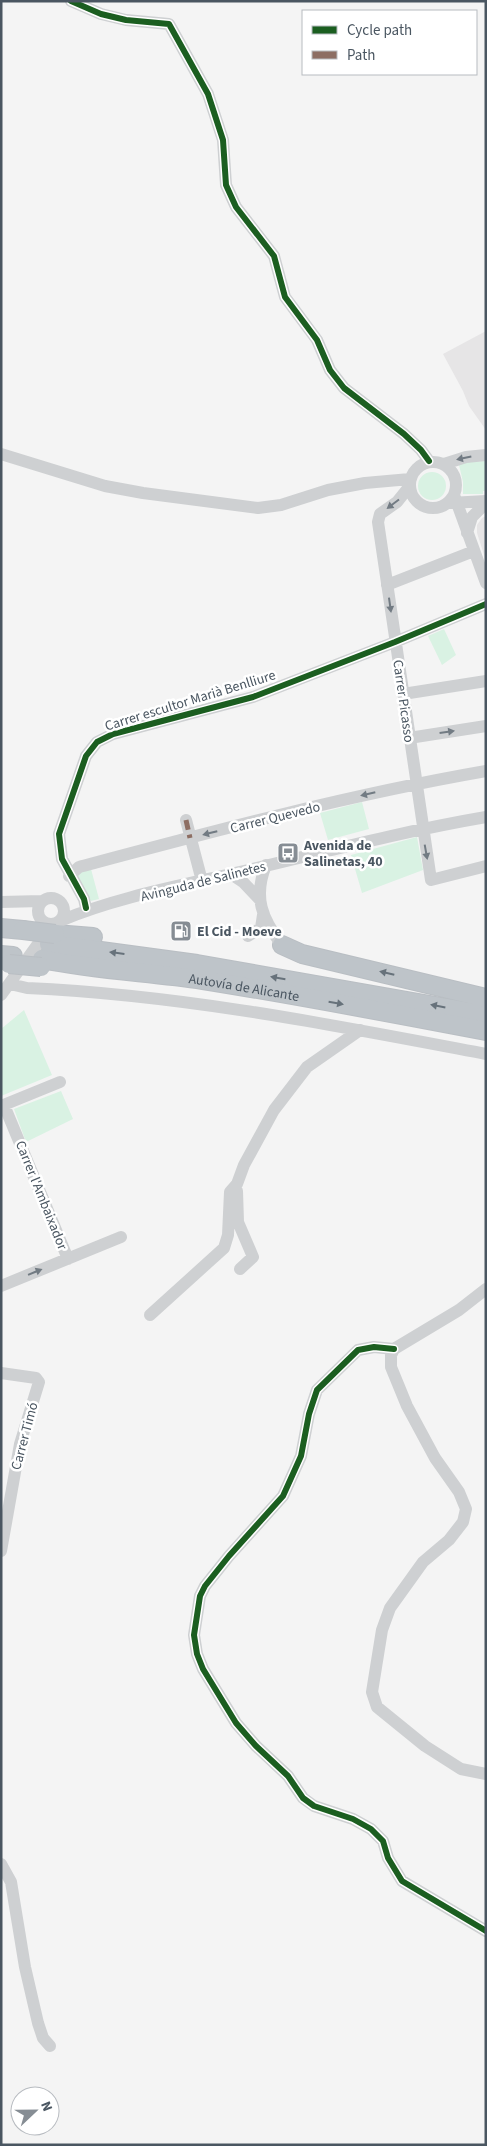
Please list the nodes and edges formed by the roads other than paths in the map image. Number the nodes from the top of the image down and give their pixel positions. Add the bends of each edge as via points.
1 (71, 1) edge
2 (1, 454) edge
3 (486, 455) edge
4 (430, 461) junction
5 (444, 464) junction
6 (409, 483) junction
7 (453, 500) junction
8 (486, 502) edge
9 (467, 533) junction
10 (474, 551) junction
11 (486, 583) edge
12 (387, 585) junction
13 (486, 604) edge
14 (395, 642) junction
15 (486, 681) edge
16 (403, 694) junction
17 (486, 726) edge
18 (409, 738) junction
19 (486, 771) edge
20 (416, 783) junction
21 (486, 817) edge
22 (186, 820) dead end
23 (422, 828) junction
24 (190, 838) junction
25 (266, 865) junction
26 (486, 866) edge
27 (231, 874) junction
28 (69, 876) junction
29 (202, 881) junction
30 (260, 900) junction
31 (42, 901) junction
32 (7, 902) edge
33 (61, 902) junction
34 (91, 908) junction
35 (263, 915) junction
36 (40, 918) junction
37 (1, 928) edge
38 (248, 936) dead end
39 (93, 937) dead end
40 (1, 940) edge
41 (50, 941) junction
42 (282, 945) joint
43 (11, 951) edge
44 (10, 984) junction
45 (1, 995) edge
46 (486, 998) edge
47 (486, 1015) edge
48 (360, 1030) junction
49 (486, 1031) edge
50 (486, 1054) edge
51 (60, 1082) dead end
52 (3, 1105) edge
53 (236, 1184) junction
54 (121, 1237) dead end
55 (68, 1258) junction
56 (240, 1269) dead end
57 (1, 1286) edge
58 (486, 1289) edge
59 (150, 1315) dead end
60 (394, 1349) junction
61 (1, 1373) edge
62 (1, 1551) edge
63 (486, 1774) edge
64 (1, 1864) edge
65 (486, 1931) edge
66 (50, 2046) dead end

1 - 4 street via 126,20 169,24 208,94 222,140 226,185 236,207 274,256 285,297 317,340 330,370 344,388 404,434
2 - 6 street via 105,486 258,508 282,505 328,490 365,483
3 -> 5 street
4 - 5 street
4 - 6 street via 420,464
5 - 7 street via 455,477
6 - 7 street via 416,502 424,506 432,508
6 -> 12 street, Carrer Picasso via 398,502 380,514 378,522
7 - 8 street
7 - 9 street
8 - 9 street via 472,517
9 - 10 street
10 - 11 street
10 - 12 street
12 -> 14 street, Carrer Picasso
13 - 14 street, Carrer escultor Marià Benlliure
14 - 16 street, Carrer Picasso
14 - 28 street, Carrer escultor Marià Benlliure via 253,697 113,734 97,742 86,756 59,834 62,859
15 - 16 street
16 - 18 street, Carrer Picasso
18 -> 17 street
18 - 20 street, Carrer Picasso
19 - 20 street, Carrer Quevedo
20 - 23 street, Carrer Picasso
20 -> 24 street, Carrer Quevedo
21 - 23 street, Avinguda de Salinetes
22 - 24 street
23 - 25 street, Avinguda de Salinetes
23 -> 26 street, Carrer Picasso via 431,880
24 - 28 street, Carrer Quevedo via 79,867
24 - 29 street
25 - 27 street, Avinguda de Salinetes
25 - 30 street via 261,878
27 - 29 street, Avinguda de Salinetes
27 - 30 street
28 - 34 street, Carrer escultor Marià Benlliure
29 - 34 street, Avinguda de Salinetes
30 - 35 street
31 - 32 street, Avinguda de Salinetes
31 - 33 street, Avinguda de Salinetes via 54,898
31 - 36 street via 38,908
32 - 36 street via 31,909
33 - 34 street, Avinguda de Salinetes via 73,907
33 - 41 street via 64,909
34 - 41 street, Avinguda de Salinetes
35 - 38 street via 261,928
35 - 42 street
36 - 41 street
37 - 43 highway
39 - 41 highway
40 - 43 highway, Autovía de Alicante
41 - 43 highway, Autovía de Alicante
41 - 43 highway, bridge
41 - 44 street
47 -> 41 highway, Autovía de Alicante
41 -> 49 highway, Autovía de Alicante via 66,964 202,980
46 -> 42 highway via 302,954
44 - 45 street
44 - 48 street via 157,997
48 - 50 street
48 - 53 street via 307,1067 297,1079 274,1110
51 - 52 street
52 - 55 street, Carrer l'Ambaixador
53 - 56 street via 238,1222 253,1257
53 - 59 street via 230,1192 228,1235 224,1248
54 - 55 street
57 -> 55 street
58 - 60 street
60 - 63 street via 391,1367 407,1406 435,1458 460,1492 466,1509 463,1522 449,1540 423,1562 390,1608 382,1630 372,1692 376,1707 425,1746 461,1770
60 - 65 street via 374,1347 358,1350 317,1390 301,1456 283,1496 205,1586 200,1596 194,1636 203,1669 236,1723 288,1776 303,1798 314,1806 372,1829 383,1841 388,1858 402,1882
61 - 62 street, Carrer Timó via 36,1378 39,1382 20,1444
64 - 66 street via 11,1882 38,2023 43,2038

